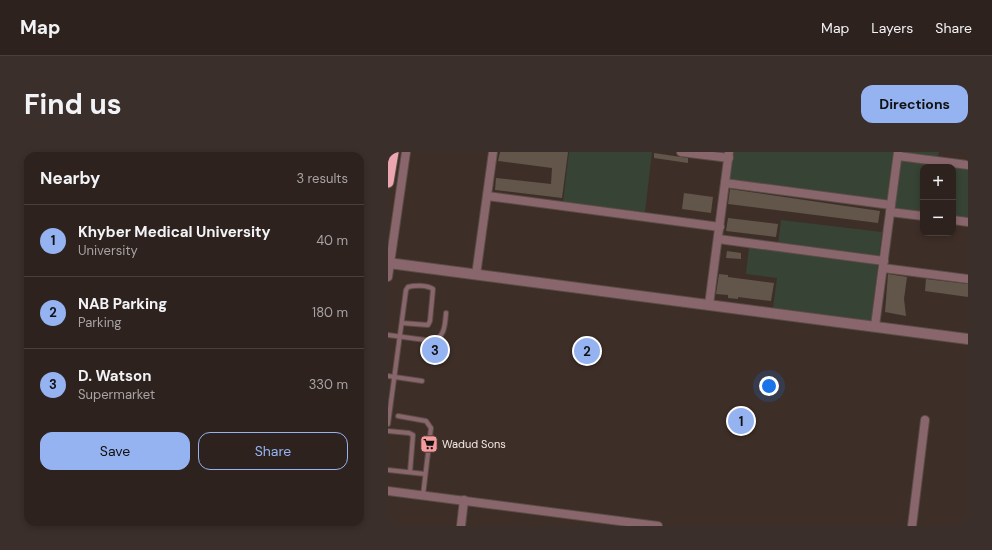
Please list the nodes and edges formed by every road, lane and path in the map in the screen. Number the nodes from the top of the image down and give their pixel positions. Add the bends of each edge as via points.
1 (393, 152) edge
2 (406, 152) edge
3 (493, 152) edge
4 (681, 152) edge
5 (898, 154) edge
6 (729, 155) edge
7 (968, 165) edge
8 (388, 182) edge
9 (725, 183) junction
10 (486, 196) junction
11 (891, 209) junction
12 (920, 215) edge
13 (956, 220) edge
14 (968, 222) edge
15 (720, 227) junction
16 (718, 239) junction
17 (389, 263) edge
18 (883, 264) junction
19 (476, 274) junction
20 (388, 277) edge
21 (968, 279) edge
22 (709, 305) junction
23 (446, 313) dead end
24 (402, 323) junction
25 (875, 326) junction
26 (388, 335) edge
27 (400, 337) junction
28 (968, 339) edge
29 (388, 376) edge
30 (394, 377) junction
31 (422, 381) dead end
32 (398, 416) dead end
33 (925, 420) dead end
34 (388, 424) edge
35 (388, 431) edge
36 (388, 470) edge
37 (410, 472) junction
38 (425, 474) junction
39 (388, 491) edge
40 (422, 495) junction
41 (464, 500) junction
42 (460, 526) edge
43 (658, 526) edge
44 (912, 526) edge

1 - 8 highway
2 - 17 street
3 - 10 street
4 - 6 street
5 - 7 street
5 - 11 street
6 - 9 street
9 - 11 street
9 - 15 street
10 - 15 street
10 - 19 street
11 - 12 street
11 - 18 street
13 - 14 street
15 - 16 street
16 - 18 street
16 - 22 street
17 - 19 street
17 - 20 street
18 - 21 street
18 - 25 street
19 - 22 street
22 - 25 street
23 - 27 lane via 444,330 437,340
24 - 24 lane via 408,286 433,289 428,325
24 - 27 lane
25 - 28 street
26 - 27 lane
27 - 30 lane
29 - 30 lane
30 - 31 lane
30 - 34 lane
32 - 38 lane via 421,420 429,425
33 - 44 street
35 - 37 lane via 413,435
36 - 37 lane
37 - 38 lane
38 - 40 lane
39 - 40 street
40 - 41 street
41 - 42 street
41 - 43 street

